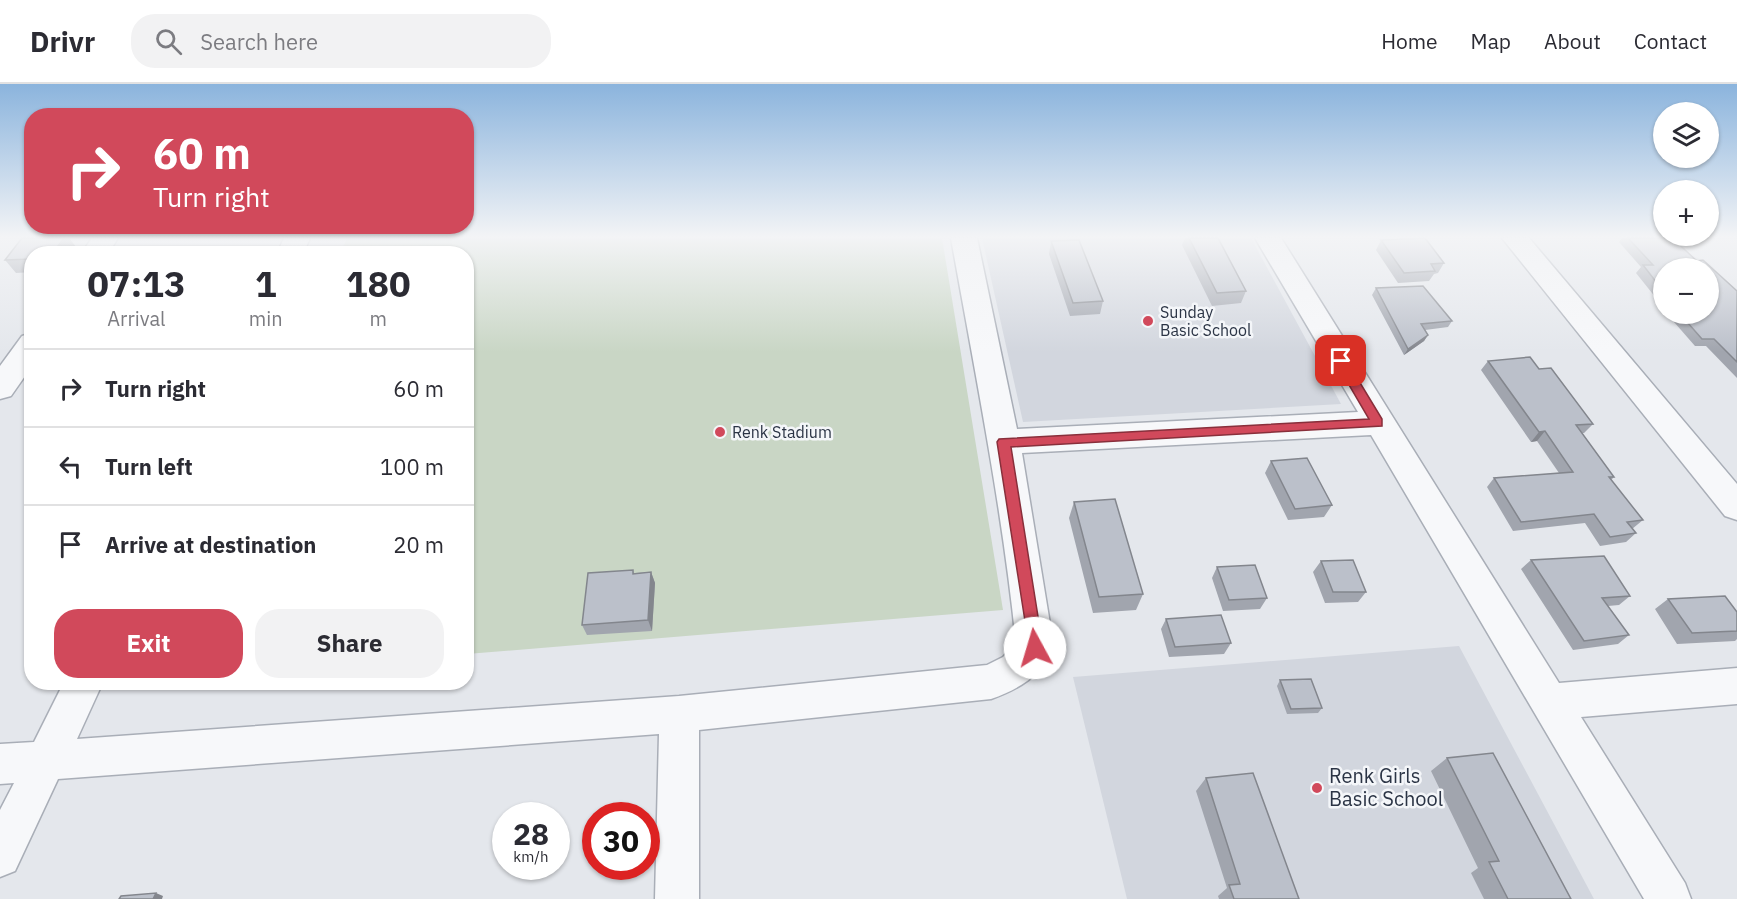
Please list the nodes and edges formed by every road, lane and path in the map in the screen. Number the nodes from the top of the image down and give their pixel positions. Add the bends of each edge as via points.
1 (971, 276) edge
2 (1291, 276) edge
3 (1546, 276) edge
4 (24, 354) edge
5 (0, 388) edge
6 (1378, 423) junction
7 (1003, 442) junction
8 (1737, 507) edge
9 (1737, 686) edge
10 (80, 690) edge
11 (1548, 702) junction
12 (679, 714) junction
13 (46, 761) junction
14 (0, 765) edge
15 (0, 856) edge
16 (677, 899) edge
17 (1669, 899) edge

1 - 7 street
2 - 6 street
3 - 8 street
4 - 5 street
6 - 7 street
6 - 11 street
7 - 12 street via 1035,648 1016,669 991,682
9 - 11 street
10 - 13 street
11 - 17 street
12 - 13 street
12 - 16 street
13 - 14 street
13 - 15 street

